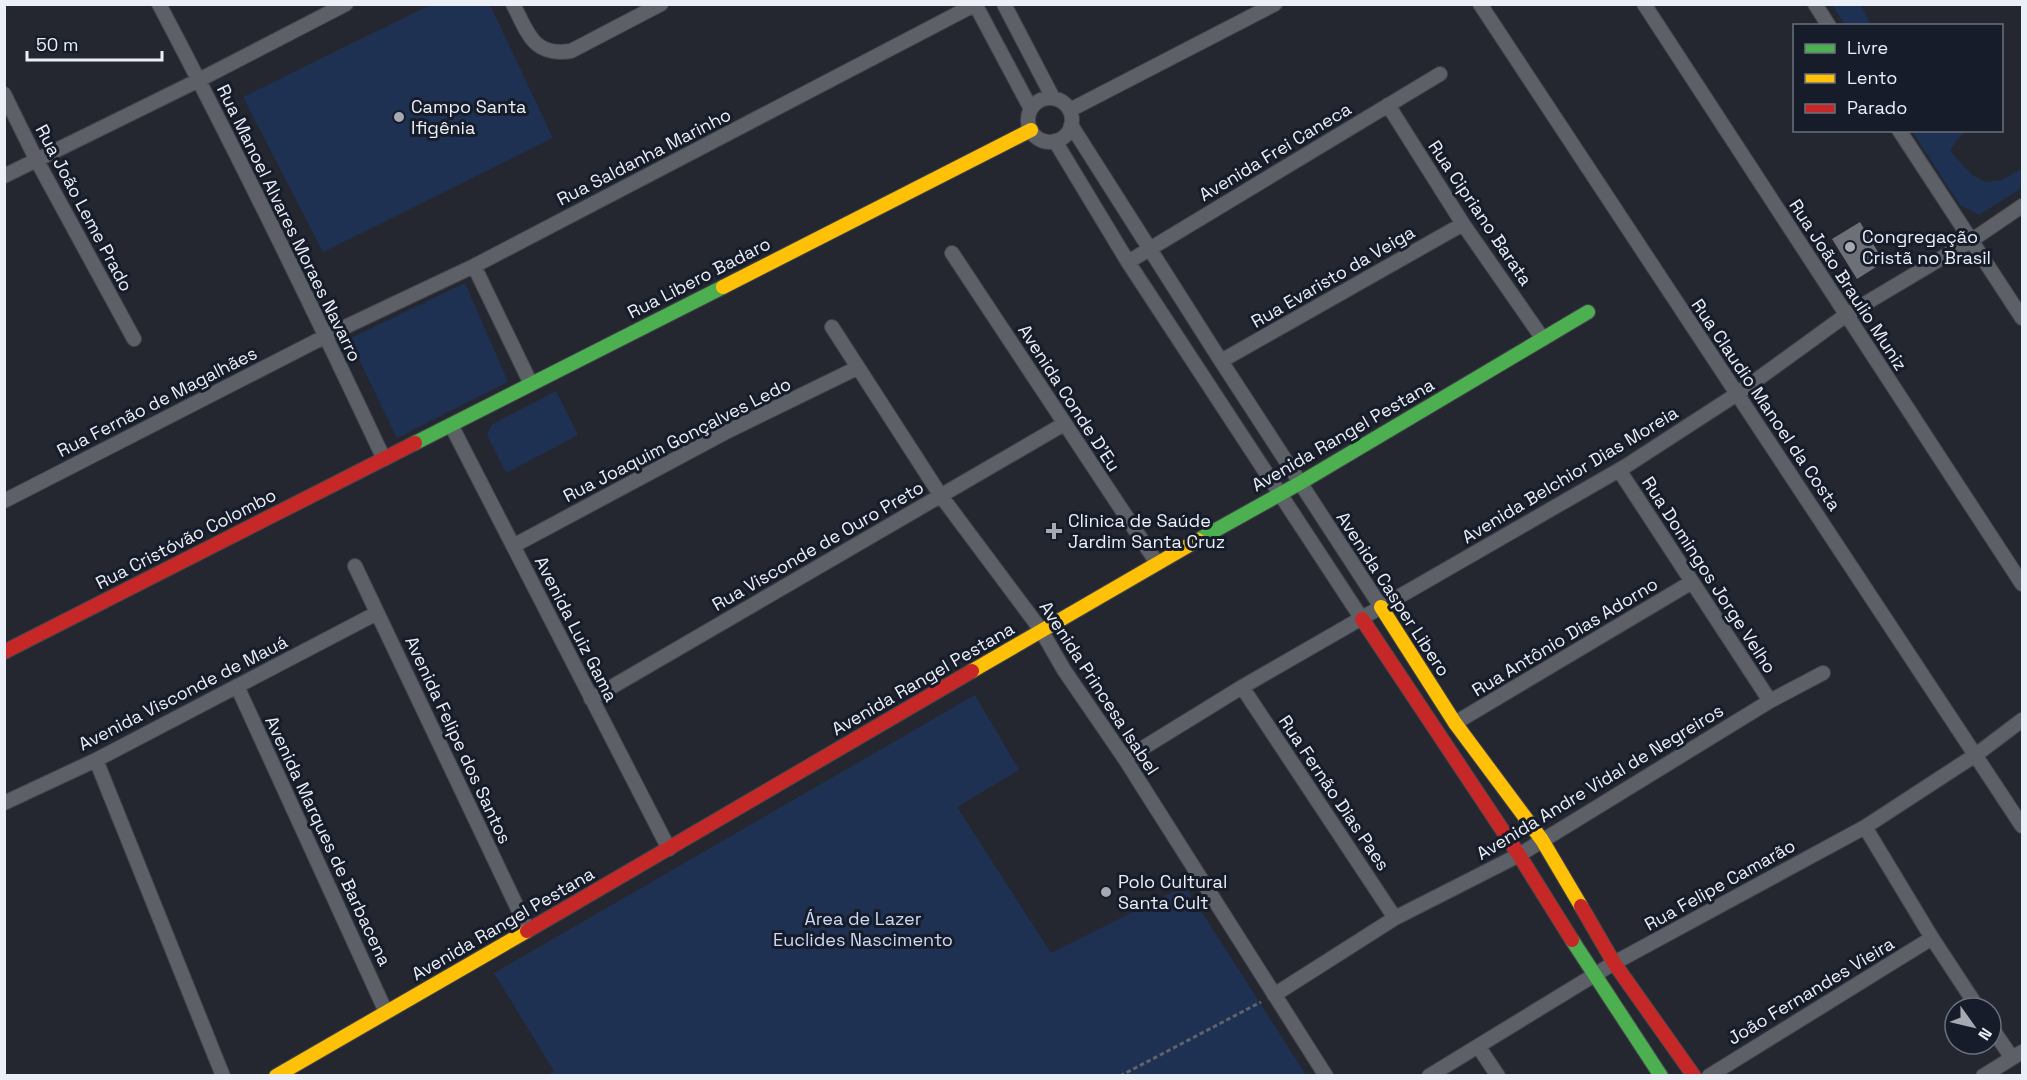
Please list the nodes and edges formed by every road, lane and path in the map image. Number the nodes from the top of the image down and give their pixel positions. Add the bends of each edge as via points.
1 (159, 4) edge
2 (513, 4) edge
3 (662, 4) edge
4 (1004, 4) edge
5 (1275, 4) edge
6 (1480, 4) edge
7 (1644, 4) edge
8 (1815, 4) edge
9 (342, 5) edge
10 (976, 5) edge
11 (1828, 24) edge
12 (1440, 74) dead end
13 (199, 80) junction
14 (4, 94) edge
15 (1053, 98) junction
16 (1388, 105) junction
17 (1031, 109) junction
18 (1070, 118) junction
19 (1030, 130) junction
20 (1900, 132) edge
21 (1054, 141) junction
22 (36, 159) junction
23 (4, 176) edge
24 (2022, 206) edge
25 (1463, 224) junction
26 (1972, 240) junction
27 (1151, 248) junction
28 (952, 253) dead end
29 (1128, 262) junction
30 (474, 266) junction
31 (1588, 312) dead end
32 (1846, 315) junction
33 (2022, 318) edge
34 (832, 327) dead end
35 (326, 336) junction
36 (134, 339) dead end
37 (1543, 339) junction
38 (1221, 361) junction
39 (857, 368) junction
40 (531, 384) junction
41 (1737, 394) junction
42 (1064, 424) junction
43 (451, 426) junction
44 (384, 459) junction
45 (1619, 470) junction
46 (1300, 483) junction
47 (1281, 493) junction
48 (941, 495) junction
49 (4, 501) edge
50 (513, 546) junction
51 (1157, 563) junction
52 (355, 566) dead end
53 (1692, 582) junction
54 (2022, 584) edge
55 (1381, 607) junction
56 (377, 613) junction
57 (1362, 619) junction
58 (1041, 630) junction
59 (4, 652) edge
60 (1823, 674) dead end
61 (237, 686) junction
62 (1242, 687) junction
63 (591, 699) junction
64 (1770, 701) junction
65 (2022, 720) edge
66 (1455, 723) junction
67 (1977, 754) junction
68 (1125, 759) junction
69 (96, 760) junction
70 (4, 803) edge
71 (2022, 826) edge
72 (1865, 827) junction
73 (1542, 840) junction
74 (669, 849) junction
75 (1519, 855) junction
76 (1395, 918) junction
77 (528, 930) junction
78 (1932, 938) junction
79 (1614, 963) junction
80 (1594, 976) junction
81 (1274, 995) junction
82 (1970, 996) edge
83 (386, 1012) junction
84 (2003, 1040) edge
85 (1478, 1046) junction
86 (2017, 1055) edge
87 (223, 1076) edge
88 (276, 1076) edge
89 (1120, 1076) edge
90 (1326, 1076) edge
91 (1429, 1076) edge
92 (1498, 1076) edge
93 (1662, 1076) edge
94 (1694, 1076) edge
95 (1709, 1076) edge
96 (1983, 1076) edge

1 - 13 street, Rua Manoel Alvares Moraes Navarro
2 - 3 street via 530,38 555,53 571,51
4 - 15 street
5 - 18 street
6 - 41 street, Rua Claudio Manoel da Costa
7 - 32 street, Rua João Braulio Muniz
8 - 11 street
9 - 13 street
10 - 17 street
10 - 30 street, Rua Saldanha Marinho
12 - 16 street, Avenida Frei Caneca
13 - 22 street
13 - 35 street, Rua Manoel Alvares Moraes Navarro
14 - 22 street, Rua João Leme Prado
15 - 17 street via 1042,99
15 - 18 street via 1062,102
16 - 25 street, Rua Cipriano Barata
16 - 27 street, Avenida Frei Caneca
17 - 19 street
18 - 21 street via 1067,134
18 - 27 street, Avenida Casper Libero
19 - 21 street via 1041,140
19 - 40 street, Rua Libero Badaro
20 - 26 street
21 - 29 street
22 - 23 street
22 - 36 street, Rua João Leme Prado
24 - 26 street, Avenida Belchior Dias Moreia
25 - 37 street, Rua Cipriano Barata
25 - 38 street, Rua Evaristo da Veiga
26 - 32 street, Avenida Belchior Dias Moreia
26 - 33 street
27 - 29 street, Avenida Frei Caneca
27 - 38 street, Avenida Casper Libero
28 - 42 street, Avenida Conde D'Eu
29 - 47 street
30 - 35 street, Rua Saldanha Marinho
30 - 40 street
31 - 37 street, Avenida Rangel Pestana
32 - 41 street, Avenida Belchior Dias Moreia
32 - 54 street, Rua João Braulio Muniz
34 - 39 street, Avenida Princesa Isabel
35 - 44 street, Rua Manoel Alvares Moraes Navarro
35 - 49 street, Rua Fernão de Magalhães
37 - 46 street, Avenida Rangel Pestana
38 - 46 street, Avenida Casper Libero
39 - 48 street, Avenida Princesa Isabel
39 - 50 street, Rua Joaquim Gonçalves Ledo via 726,432
40 - 43 street, Rua Libero Badaro
41 - 45 street, Avenida Belchior Dias Moreia
41 - 67 street, Rua Claudio Manoel da Costa
42 - 48 street, Rua Visconde de Ouro Preto
42 - 51 street, Avenida Conde D'Eu
43 - 44 street, Rua Libero Badaro
43 - 50 street, Avenida Luiz Gama
44 - 59 street, Rua Cristóvão Colombo
45 - 53 street, Rua Domingos Jorge Velho
45 - 55 street, Avenida Belchior Dias Moreia
46 - 47 street, Avenida Rangel Pestana
46 - 55 street, Avenida Casper Libero
47 - 51 street, Avenida Rangel Pestana
47 - 57 street
48 - 58 street, Avenida Princesa Isabel
48 - 63 street, Rua Visconde de Ouro Preto
50 - 63 street, Avenida Luiz Gama
51 - 58 street, Avenida Rangel Pestana
52 - 56 street, Avenida Felipe dos Santos
53 - 64 street, Rua Domingos Jorge Velho
53 - 66 street, Rua Antônio Dias Adorno
55 - 57 street, Avenida Belchior Dias Moreia
55 - 66 street, Avenida Casper Libero
56 - 61 street, Avenida Visconde de Mauá
56 - 77 street, Avenida Felipe dos Santos
57 - 62 street, Avenida Belchior Dias Moreia
57 - 75 street
58 - 68 street, Avenida Princesa Isabel
58 - 74 street, Avenida Rangel Pestana
60 - 64 street, Avenida Andre Vidal de Negreiros
61 - 69 street, Avenida Visconde de Mauá
61 - 83 street, Avenida Marques de Barbacena
62 - 68 street, Avenida Belchior Dias Moreia
62 - 76 street, Rua Fernão Dias Paes
63 - 74 street, Avenida Luiz Gama
64 - 73 street, Avenida Andre Vidal de Negreiros
65 - 67 street, Rua Felipe Camarão
66 - 73 street, Avenida Casper Libero
67 - 71 street, Rua Claudio Manoel da Costa
67 - 72 street, Rua Felipe Camarão
68 - 81 street, Avenida Princesa Isabel
69 - 70 street, Avenida Visconde de Mauá
69 - 87 street
72 - 78 street
72 - 79 street, Rua Felipe Camarão
73 - 75 street, Avenida Andre Vidal de Negreiros
73 - 79 street, Avenida Casper Libero
74 - 77 street, Avenida Rangel Pestana
75 - 76 street, Avenida Andre Vidal de Negreiros
75 - 80 street
76 - 81 street, Avenida Andre Vidal de Negreiros
77 - 83 street, Avenida Rangel Pestana
78 - 82 street
78 - 95 street, João Fernandes Vieira
79 - 80 street, Rua Felipe Camarão
79 - 94 street, Avenida Casper Libero
80 - 85 street, Rua Felipe Camarão
80 - 93 street
81 - 89 path
81 - 90 street, Avenida Princesa Isabel
83 - 88 street, Avenida Rangel Pestana
84 - 86 street
85 - 91 street, Rua Felipe Camarão
85 - 92 street
86 - 96 street

